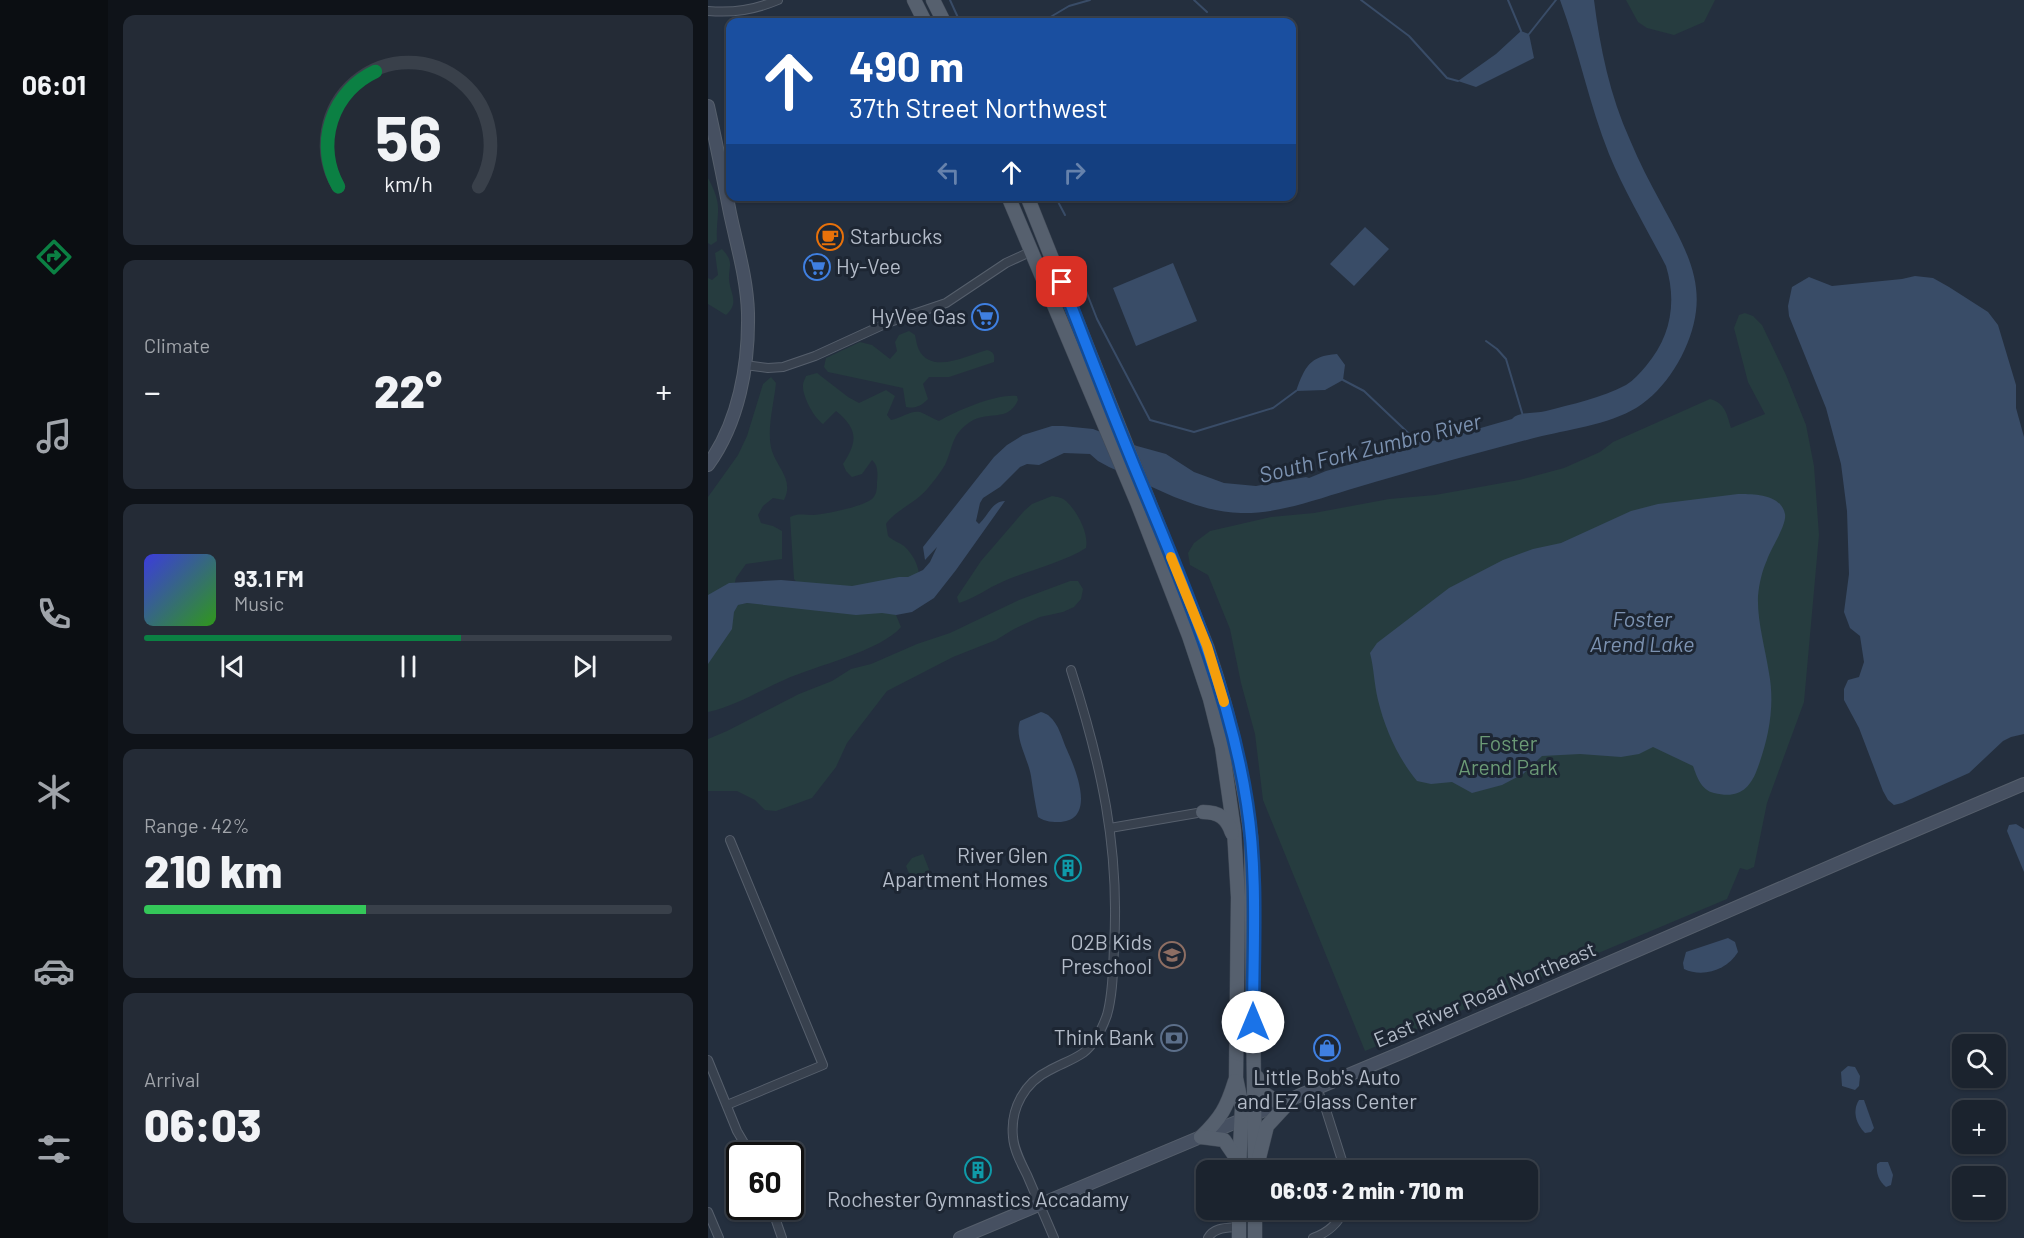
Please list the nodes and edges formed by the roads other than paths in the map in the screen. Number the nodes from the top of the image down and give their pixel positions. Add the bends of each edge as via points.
1 (778, 0) edge
2 (914, 0) edge
3 (933, 0) edge
4 (708, 11) edge
5 (923, 18) edge
6 (942, 18) edge
7 (708, 106) edge
8 (726, 195) edge
9 (727, 201) edge
10 (1010, 201) edge
11 (1029, 201) edge
12 (1032, 250) junction
13 (745, 365) junction
14 (1103, 406) junction
15 (708, 465) edge
16 (1144, 504) junction
17 (1071, 670) dead end
18 (1227, 780) junction
19 (2024, 784) edge
20 (1203, 812) junction
21 (1110, 828) junction
22 (730, 840) dead end
23 (1236, 859) junction
24 (708, 1060) edge
25 (1253, 1065) junction
26 (1236, 1078) junction
27 (1317, 1089) junction
28 (1286, 1102) junction
29 (727, 1105) junction
30 (1248, 1117) junction
31 (1201, 1137) junction
32 (743, 1142) edge
33 (1236, 1160) edge
34 (1240, 1160) edge
35 (1254, 1160) edge
36 (1258, 1160) edge
37 (1342, 1160) edge
38 (1039, 1204) junction
39 (708, 1212) edge
40 (776, 1220) edge
41 (1255, 1220) edge
42 (1337, 1220) edge
43 (1239, 1232) edge
44 (718, 1238) edge
45 (782, 1238) edge
46 (960, 1238) edge
47 (1054, 1238) edge
48 (1208, 1238) edge
49 (1255, 1238) edge
50 (1313, 1238) edge

1 - 4 street via 758,9
2 - 5 main road
3 - 6 main road
7 - 8 street
9 - 13 street via 746,293
10 - 12 main road
11 - 14 main road
12 - 13 street via 946,303 887,323 815,356 783,367
12 - 14 main road
13 - 15 street via 734,414
14 - 16 main road
16 - 18 main road via 1200,664
16 - 25 main road via 1207,646 1222,691 1245,794 1252,861
17 - 21 street via 1099,764
18 - 20 main road via 1218,803
18 - 23 main road
19 - 27 street, East River Road Northeast
20 - 21 street
20 - 23 main road via 1215,812 1227,821
21 - 38 street via 1115,932 1104,1022 1084,1052 1029,1084 1015,1109 1014,1145
22 - 29 street via 824,1065
23 - 26 main road
24 - 29 street
25 - 28 main road via 1261,1091
25 - 30 main road
26 - 30 main road
26 - 31 main road via 1226,1108
27 - 28 street, East River Road Northeast
27 - 37 street
28 - 30 street, East River Road Northeast
28 - 36 main road via 1267,1126
29 - 32 street
30 - 31 street, East River Road Northeast
30 - 34 main road
30 - 35 main road
31 - 33 main road via 1224,1140
31 - 38 street, East River Road Northeast
38 - 46 street, East River Road Northeast
38 - 47 street
39 - 44 street
40 - 45 street
41 - 49 main road
42 - 50 street
43 - 48 street via 1218,1229

